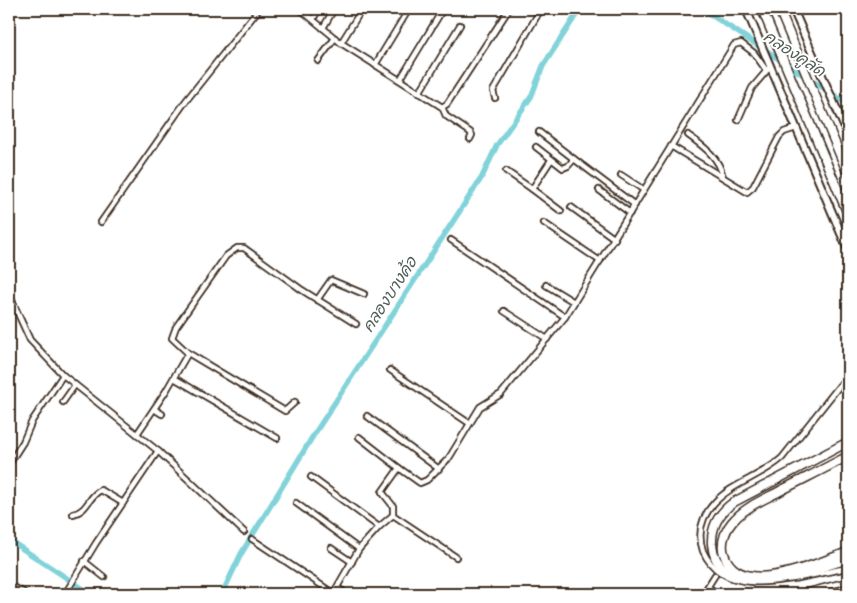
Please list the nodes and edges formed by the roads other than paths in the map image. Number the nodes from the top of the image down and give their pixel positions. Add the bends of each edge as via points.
1 (259, 9) edge
2 (300, 9) edge
3 (319, 9) edge
4 (334, 9) edge
5 (362, 9) edge
6 (408, 9) edge
7 (442, 9) edge
8 (509, 9) edge
9 (541, 9) edge
10 (746, 9) edge
11 (762, 9) edge
12 (779, 9) edge
13 (793, 9) edge
14 (313, 19) junction
15 (460, 25) dead end
16 (324, 28) junction
17 (335, 38) junction
18 (341, 43) junction
19 (318, 61) dead end
20 (375, 65) junction
21 (768, 66) junction
22 (400, 80) junction
23 (419, 93) junction
24 (494, 98) dead end
25 (442, 107) junction
26 (738, 120) dead end
27 (796, 128) junction
28 (539, 132) dead end
29 (848, 134) edge
30 (688, 135) dead end
31 (470, 139) dead end
32 (671, 146) junction
33 (536, 147) dead end
34 (574, 159) junction
35 (551, 160) junction
36 (506, 171) dead end
37 (848, 174) edge
38 (622, 175) dead end
39 (723, 177) junction
40 (532, 189) junction
41 (599, 190) dead end
42 (644, 190) junction
43 (635, 205) junction
44 (571, 207) dead end
45 (560, 211) dead end
46 (630, 213) junction
47 (848, 214) edge
48 (101, 222) dead end
49 (544, 223) dead end
50 (615, 239) junction
51 (452, 240) dead end
52 (848, 250) edge
53 (600, 261) junction
54 (546, 285) dead end
55 (9, 294) edge
56 (364, 294) dead end
57 (317, 300) junction
58 (574, 302) junction
59 (504, 311) dead end
60 (565, 317) junction
61 (356, 324) dead end
62 (547, 338) junction
63 (188, 352) junction
64 (390, 370) dead end
65 (63, 375) junction
66 (848, 375) edge
67 (174, 378) junction
68 (75, 385) junction
69 (63, 402) dead end
70 (295, 402) dead end
71 (154, 408) junction
72 (162, 414) dead end
73 (367, 416) dead end
74 (470, 423) junction
75 (137, 434) junction
76 (359, 437) dead end
77 (277, 438) dead end
78 (848, 442) edge
79 (158, 451) junction
80 (848, 456) edge
81 (9, 464) edge
82 (399, 468) junction
83 (439, 469) junction
84 (311, 477) dead end
85 (123, 503) junction
86 (296, 503) dead end
87 (74, 514) dead end
88 (393, 515) junction
89 (379, 527) junction
90 (244, 532) dead end
91 (252, 539) dead end
92 (331, 548) dead end
93 (359, 549) junction
94 (848, 552) edge
95 (456, 557) dead end
96 (848, 559) edge
97 (84, 561) junction
98 (352, 562) junction
99 (847, 569) edge
100 (715, 575) junction
101 (848, 576) edge
102 (104, 577) dead end
103 (721, 580) dead end
104 (848, 581) edge
105 (708, 587) junction
106 (338, 588) junction
107 (777, 588) dead end
108 (9, 592) edge
109 (24, 592) dead end
110 (65, 594) edge
111 (333, 594) edge
112 (347, 594) edge
113 (703, 594) edge
114 (718, 594) edge
115 (798, 594) edge

1 - 48 street via 185,102
2 - 14 street
3 - 14 street
4 - 16 street
5 - 18 street
6 - 20 street
7 - 22 street
8 - 25 street via 448,104
9 - 24 street via 493,91
10 - 21 main road
11 - 47 main road
12 - 37 main road
13 - 29 main road
14 - 16 street
15 - 23 street
16 - 17 street
17 - 18 street
17 - 19 street
18 - 20 street
20 - 22 street
21 - 26 street via 747,96
21 - 27 main road
21 - 32 street via 741,43 734,45
22 - 23 street
23 - 25 street
25 - 31 street via 446,116 470,132
27 - 39 street via 779,137 749,192
27 - 52 main road
28 - 34 street
30 - 39 street via 709,151
32 - 39 street
32 - 42 street
33 - 35 street
34 - 35 street via 564,168
34 - 43 street
35 - 40 street
36 - 40 street
38 - 42 street
40 - 45 street
41 - 46 street
42 - 43 street
43 - 46 street
44 - 50 street
46 - 50 street
49 - 53 street
50 - 53 street
51 - 60 street
53 - 58 street
54 - 58 street
55 - 65 street via 30,340
56 - 57 street via 331,280
57 - 61 street
57 - 63 street via 244,248 238,248 226,256 172,336
58 - 60 street
59 - 62 street
60 - 62 street
62 - 74 street via 506,390 484,403
63 - 67 street
63 - 70 street via 285,410
64 - 74 street
65 - 68 street
65 - 81 street via 32,420
66 - 100 street via 782,458 724,495 708,512 700,528 699,540
67 - 71 street
67 - 77 street
68 - 69 street
68 - 75 street
71 - 72 street
71 - 75 street
73 - 83 street
74 - 83 street
75 - 79 street
76 - 82 street
78 - 96 main road via 726,508 712,533 715,558 722,570 734,580 750,586 760,586
79 - 85 street
79 - 90 street
80 - 94 main road via 757,503 736,518 726,532 724,555 741,574 754,578 781,574
82 - 83 street via 420,483
82 - 88 street via 382,492 393,506
84 - 89 street
85 - 87 street via 101,490 82,512
85 - 97 street
86 - 93 street
88 - 89 street
88 - 95 street
89 - 93 street
91 - 111 street
92 - 98 street
93 - 98 street
97 - 102 street
97 - 110 street
98 - 106 street
99 - 101 street
99 - 107 street
100 - 103 street
100 - 105 street
104 - 115 street
105 - 113 street
105 - 114 street
106 - 111 street
106 - 112 street
108 - 109 street via 15,588

